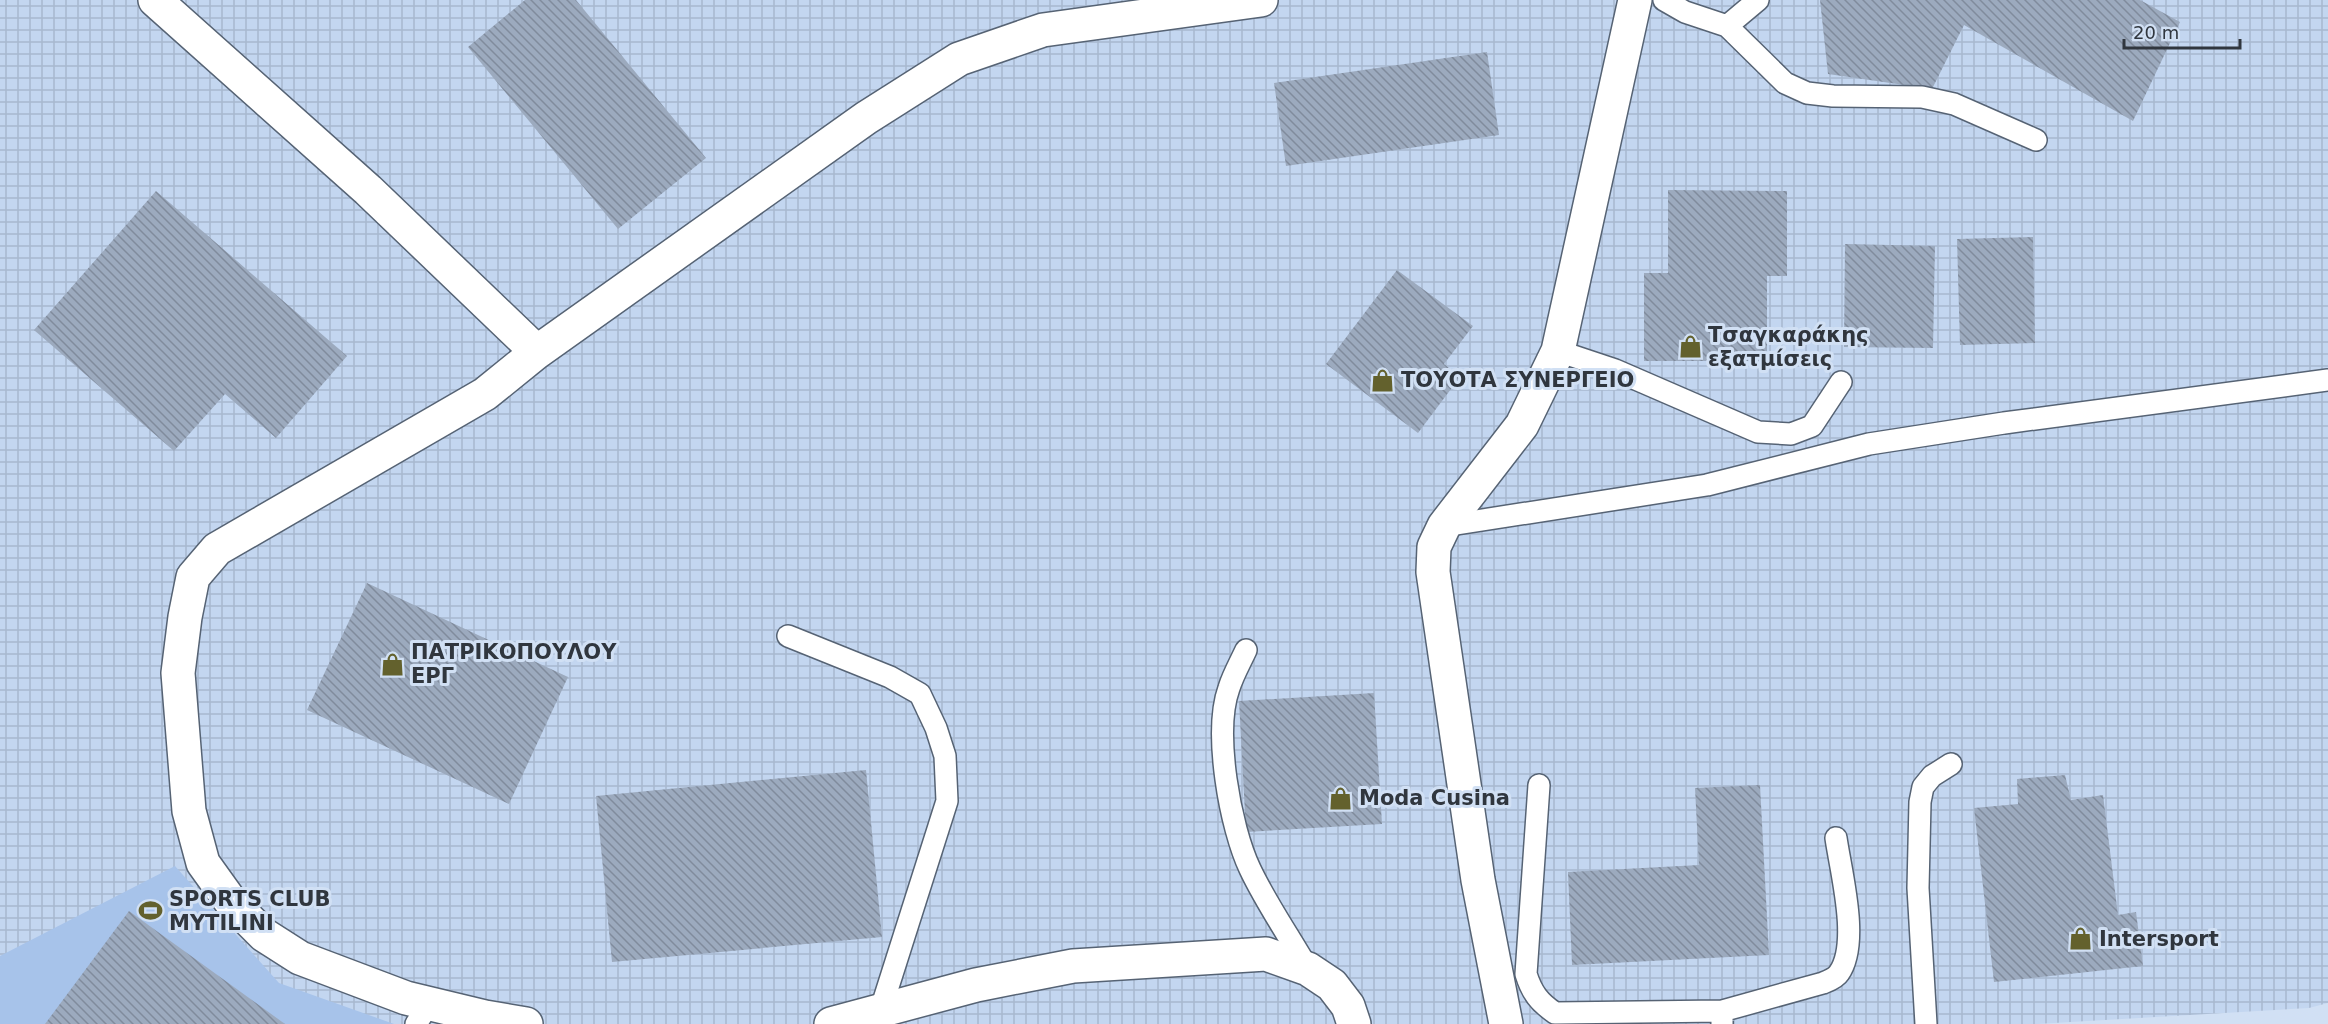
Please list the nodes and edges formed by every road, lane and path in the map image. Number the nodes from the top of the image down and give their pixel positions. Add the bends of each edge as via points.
1 (155, 0) edge
2 (1261, 0) edge
3 (1635, 0) edge
4 (1664, 0) edge
5 (1758, 0) edge
6 (1727, 26) junction
7 (2036, 140) dead end
8 (1558, 351) junction
9 (537, 352) junction
10 (2328, 380) edge
11 (1841, 382) dead end
12 (1444, 526) junction
13 (788, 636) dead end
14 (1246, 650) dead end
15 (1951, 764) dead end
16 (1539, 785) dead end
17 (1836, 838) dead end
18 (1308, 969) junction
19 (880, 1012) junction
20 (423, 1014) edge
21 (1722, 1017) edge
22 (1588, 1018) edge
23 (526, 1024) edge
24 (831, 1024) edge
25 (1354, 1024) edge
26 (1506, 1024) edge
27 (1926, 1024) edge

1 - 9 street via 368,190
2 - 9 street via 1043,30 958,59 866,118
3 - 8 street
4 - 6 lane via 1685,12
5 - 6 lane
6 - 7 lane via 1785,83 1807,93 1923,97 1954,104
8 - 11 lane via 1615,370 1758,432 1791,434 1812,426
8 - 12 street via 1522,425
9 - 20 street via 485,394 217,549 193,577 185,617 178,673 182,743 189,811 203,863 231,902 264,935 300,958 406,998
10 - 12 lane via 1869,444 1707,485
12 - 26 street via 1434,547 1433,572 1478,880
13 - 19 lane via 890,677 920,694 945,756 947,801
14 - 18 lane via 1228,690 1223,726 1224,762 1239,842 1250,870
15 - 27 lane via 1923,787 1920,802 1918,888
16 - 22 lane via 1526,974 1540,1003 1555,1013
17 - 21 lane via 1849,940 1838,975
18 - 19 street via 1266,954 1073,966 976,985
18 - 25 street via 1332,985 1348,1006
19 - 24 street
20 - 23 street via 485,1017
21 - 22 lane

